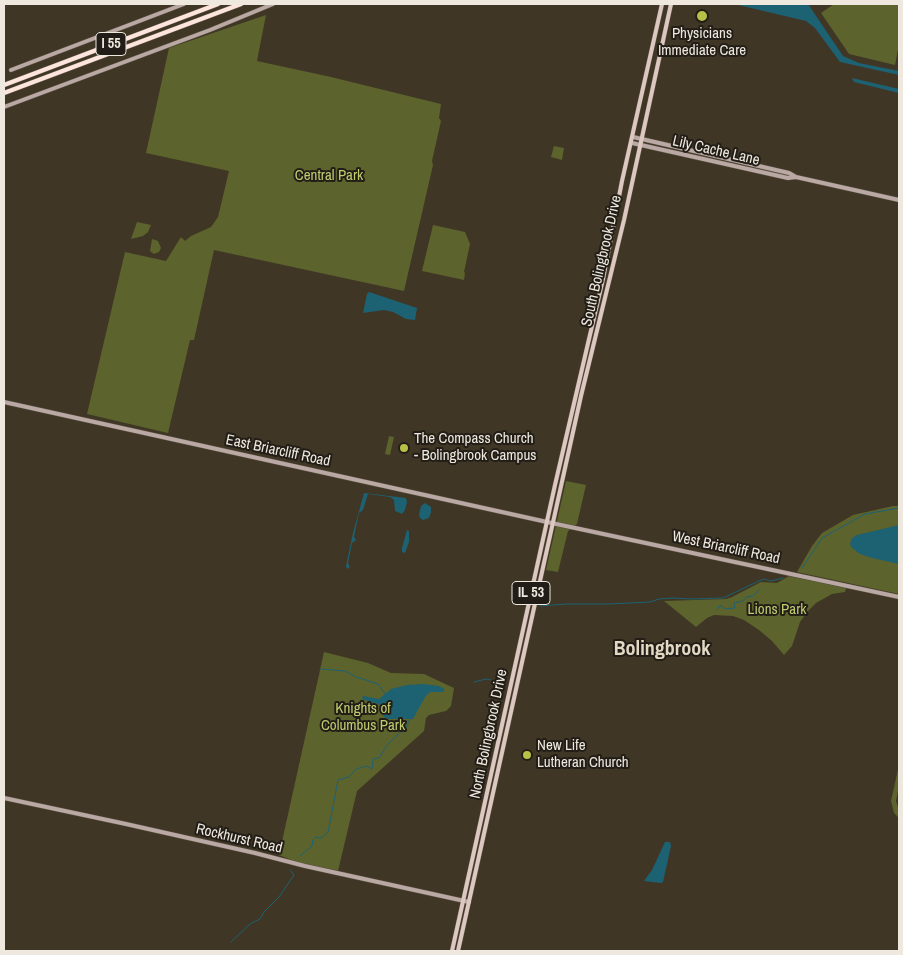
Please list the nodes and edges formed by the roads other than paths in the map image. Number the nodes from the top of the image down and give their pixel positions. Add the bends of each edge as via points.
1 (184, 4) edge
2 (218, 4) edge
3 (241, 4) edge
4 (273, 4) edge
5 (662, 4) edge
6 (671, 4) edge
7 (10, 70) dead end
8 (4, 85) edge
9 (4, 93) edge
10 (4, 107) edge
11 (633, 137) junction
12 (642, 139) junction
13 (632, 143) junction
14 (641, 145) junction
15 (796, 177) junction
16 (899, 200) edge
17 (4, 402) edge
18 (547, 522) junction
19 (553, 523) junction
20 (899, 597) edge
21 (4, 798) edge
22 (463, 901) junction
23 (469, 902) junction
24 (452, 951) edge
25 (458, 951) edge

1 - 7 street
2 - 8 highway, I 55
3 - 9 highway, I 55
4 - 10 street
5 - 11 main road, South Bolingbrook Drive / IL 53
6 - 12 main road, South Bolingbrook Drive / IL 53
11 - 12 street, Lily Cache Lane
11 - 13 main road, South Bolingbrook Drive / IL 53
12 - 14 main road, South Bolingbrook Drive / IL 53
12 - 15 street, Lily Cache Lane
13 - 14 street, Lily Cache Lane
13 - 18 main road, South Bolingbrook Drive / IL 53
14 - 15 street, Lily Cache Lane via 788,178
14 - 19 main road, South Bolingbrook Drive / IL 53
15 - 16 street, Lily Cache Lane
17 - 18 street, East Briarcliff Road
18 - 19 street, West Briarcliff Road
18 - 22 main road, North Bolingbrook Drive / IL 53
19 - 20 street, West Briarcliff Road
19 - 23 main road, North Bolingbrook Drive / IL 53
21 - 22 street, Rockhurst Road
22 - 23 street, Rockhurst Road
22 - 24 main road, North Bolingbrook Drive / IL 53
23 - 25 main road, North Bolingbrook Drive / IL 53

